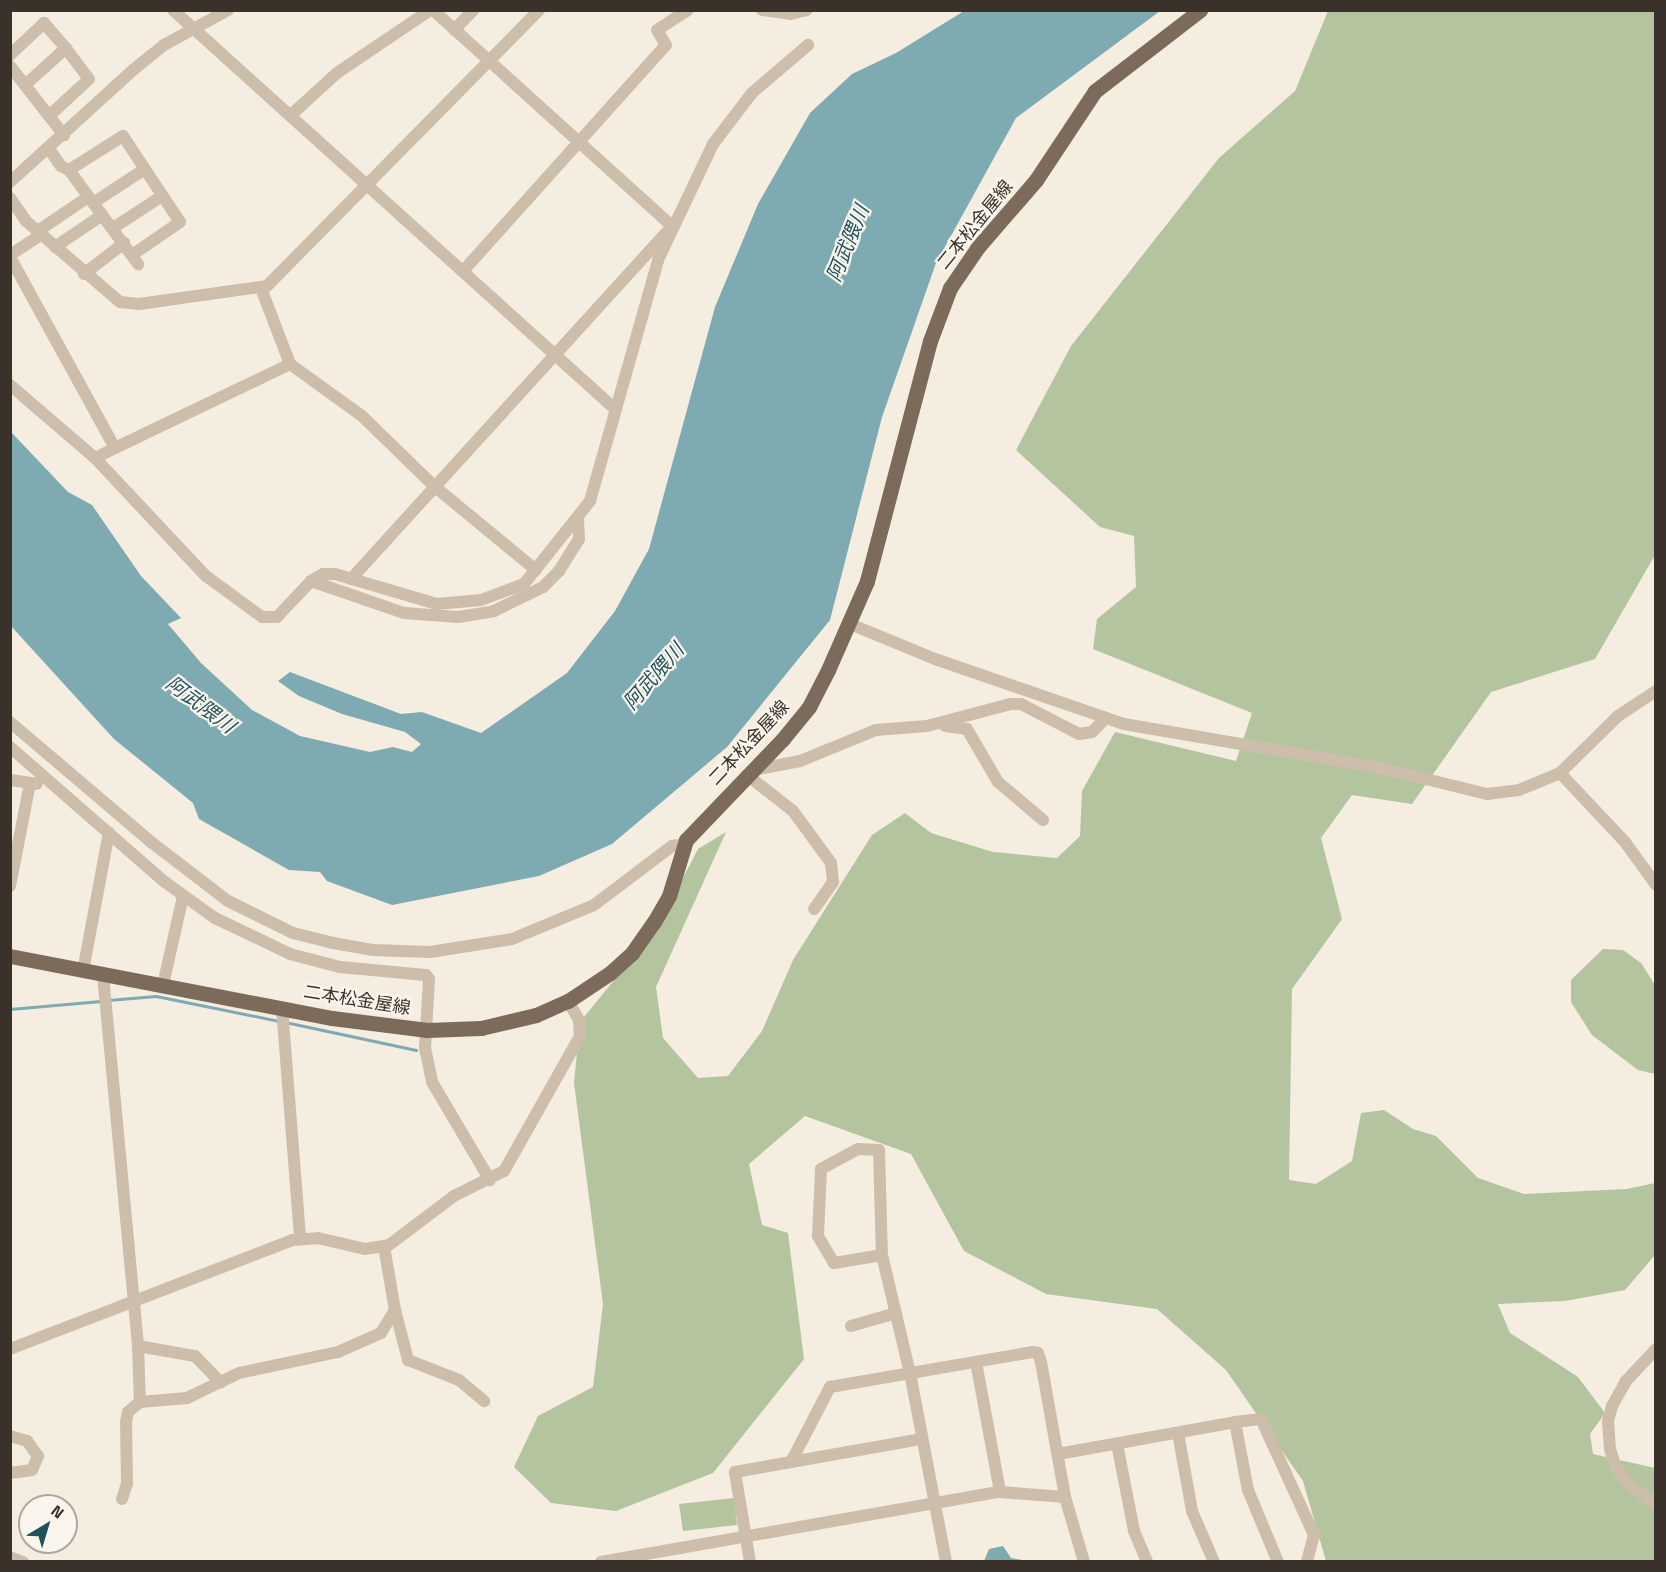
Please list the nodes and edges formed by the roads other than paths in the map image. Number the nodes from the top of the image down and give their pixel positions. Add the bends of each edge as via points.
1 (173, 10) edge
2 (214, 10) edge
3 (228, 10) edge
4 (431, 10) edge
5 (473, 10) edge
6 (539, 10) edge
7 (688, 10) edge
8 (762, 10) edge
9 (807, 10) edge
10 (1200, 10) edge
11 (209, 23) junction
12 (195, 29) junction
13 (454, 30) junction
14 (808, 45) dead end
15 (66, 48) junction
16 (10, 55) edge
17 (488, 62) junction
18 (10, 66) edge
19 (25, 85) junction
20 (291, 115) junction
21 (49, 116) junction
22 (64, 135) junction
23 (576, 142) junction
24 (49, 149) junction
25 (145, 169) junction
26 (69, 170) junction
27 (10, 182) edge
28 (367, 182) junction
29 (162, 196) junction
30 (10, 198) edge
31 (91, 200) junction
32 (102, 215) junction
33 (672, 226) junction
34 (113, 228) junction
35 (40, 233) junction
36 (124, 243) junction
37 (55, 247) junction
38 (10, 256) edge
39 (464, 270) junction
40 (84, 274) junction
41 (261, 288) junction
42 (555, 355) junction
43 (290, 364) junction
44 (10, 385) edge
45 (615, 409) junction
46 (116, 448) junction
47 (95, 458) junction
48 (434, 486) junction
49 (578, 519) junction
50 (536, 570) junction
51 (351, 579) junction
52 (311, 581) junction
53 (850, 624) junction
54 (1656, 691) edge
55 (1106, 718) junction
56 (10, 722) edge
57 (933, 724) junction
58 (10, 747) edge
59 (750, 772) junction
60 (1560, 773) junction
61 (10, 780) edge
62 (30, 783) junction
63 (56, 788) junction
64 (1043, 820) dead end
65 (109, 832) junction
66 (685, 844) junction
67 (1656, 885) edge
68 (10, 886) edge
69 (183, 896) junction
70 (814, 909) dead end
71 (10, 956) edge
72 (83, 970) junction
73 (104, 975) junction
74 (163, 985) junction
75 (568, 1001) junction
76 (283, 1016) junction
77 (427, 1030) junction
78 (490, 1180) junction
79 (300, 1239) junction
80 (384, 1246) junction
81 (882, 1255) junction
82 (132, 1301) junction
83 (395, 1310) junction
84 (896, 1313) junction
85 (851, 1326) dead end
86 (138, 1346) junction
87 (10, 1348) edge
88 (1656, 1348) edge
89 (976, 1362) junction
90 (910, 1373) junction
91 (221, 1383) junction
92 (484, 1401) dead end
93 (140, 1402) junction
94 (1235, 1422) junction
95 (1178, 1433) junction
96 (10, 1436) edge
97 (922, 1439) junction
98 (1117, 1444) junction
99 (1058, 1454) junction
100 (791, 1462) junction
101 (10, 1473) edge
102 (1000, 1492) junction
103 (1065, 1497) junction
104 (122, 1499) dead end
105 (934, 1502) junction
106 (1656, 1505) edge
107 (746, 1535) junction
108 (10, 1557) edge
109 (23, 1562) edge
110 (601, 1562) edge
111 (750, 1562) edge
112 (945, 1562) edge
113 (1084, 1562) edge
114 (1147, 1562) edge
115 (1214, 1562) edge
116 (1278, 1562) edge
117 (1306, 1562) edge

1 - 12 street
2 - 11 street
3 - 11 street
4 - 13 street
4 - 20 street via 337,74
5 - 13 street
6 - 17 street
7 - 23 street via 657,30 666,45
8 - 9 street via 790,14
10 - 53 main road, 二本松金屋線 via 1095,91 1036,180 978,247 950,288 930,340 867,581
11 - 12 street
12 - 20 street
12 - 22 street via 164,45 133,70
13 - 17 street
14 - 33 street via 752,93 734,115 713,144
15 - 16 street via 44,23
15 - 19 street
15 - 21 street via 88,79
17 - 23 street
17 - 28 street
18 - 19 street
19 - 21 street
20 - 28 street
21 - 22 street
22 - 24 street
23 - 33 street
23 - 39 street
24 - 26 street via 61,166
24 - 27 street
25 - 26 street via 123,136
25 - 29 street
25 - 31 street
26 - 31 street
28 - 39 street
28 - 41 street via 276,281
29 - 34 street
29 - 36 street via 180,222 135,259
30 - 35 street
31 - 32 street
31 - 35 street
32 - 34 street
32 - 37 street
33 - 42 street
33 - 45 street via 631,347
34 - 36 street
35 - 37 street
35 - 38 street
36 - 40 street
37 - 40 street
38 - 46 street
39 - 42 street
40 - 41 street via 120,302 139,304
41 - 43 street
42 - 45 street
42 - 48 street
43 - 46 street
43 - 48 street via 362,416
44 - 47 street
45 - 49 street via 590,501
46 - 47 street
47 - 52 street via 206,576 262,618 277,617
48 - 50 street
48 - 51 street
49 - 50 street
49 - 52 street via 579,539 559,571 543,587 494,611 449,617 404,613
50 - 51 street via 524,584 501,595 460,604 414,599
51 - 52 street via 323,574
53 - 55 street
53 - 59 main road, 二本松金屋線 via 809,707
54 - 60 street via 1618,716
55 - 57 street via 1092,732 1078,734 1021,704 1011,704
55 - 60 street via 1164,732 1381,768 1487,794 1519,790
56 - 66 street via 151,842 228,901 293,933 333,944 430,952 512,939 594,905 672,846
57 - 59 street via 876,730 800,761
57 - 64 street via 967,729 998,782
58 - 63 street
59 - 66 main road, 二本松金屋線
59 - 70 street via 793,811 831,863 833,882
60 - 67 street via 1625,843
61 - 62 street
62 - 63 street
62 - 68 street
63 - 65 street
65 - 69 street
65 - 72 street
66 - 75 main road, 二本松金屋線 via 669,896 632,953
69 - 74 street
69 - 77 street via 257,941 290,954 340,967 426,975
71 - 72 main road, 二本松金屋線
72 - 73 main road, 二本松金屋線
73 - 74 main road, 二本松金屋線
73 - 82 street
74 - 76 main road, 二本松金屋線
75 - 77 main road, 二本松金屋線 via 536,1015 482,1028
75 - 78 street via 579,1020 580,1036 516,1154 504,1171
76 - 77 main road, 二本松金屋線
76 - 79 street
77 - 78 street via 426,1060 437,1095
78 - 80 street via 454,1196
79 - 80 street via 326,1239 365,1249
79 - 82 street
80 - 83 street
81 - 81 street via 834,1263 818,1236 820,1169 858,1149 879,1150
81 - 84 street
82 - 86 street
82 - 87 street
83 - 91 street via 381,1333 338,1353 239,1373
83 - 92 street via 408,1360 459,1380
84 - 85 street
84 - 90 street
86 - 91 street via 195,1356
86 - 93 street
88 - 106 street via 1617,1397 1608,1435 1616,1468
89 - 90 street
89 - 99 street via 1038,1353
89 - 102 street
90 - 97 street
90 - 100 street via 830,1387
91 - 93 street via 187,1398
93 - 104 street via 128,1413 126,1422 127,1484
94 - 95 street
94 - 116 street via 1248,1490
94 - 117 street via 1261,1419 1314,1535
95 - 98 street
95 - 115 street via 1192,1511
96 - 101 street via 27,1441 38,1456 32,1470
97 - 100 street
97 - 105 street
98 - 99 street
98 - 114 street via 1134,1531
99 - 103 street
100 - 107 street via 735,1472
102 - 103 street
102 - 105 street
103 - 113 street
105 - 107 street
105 - 112 street
107 - 110 street
107 - 111 street
108 - 109 street

